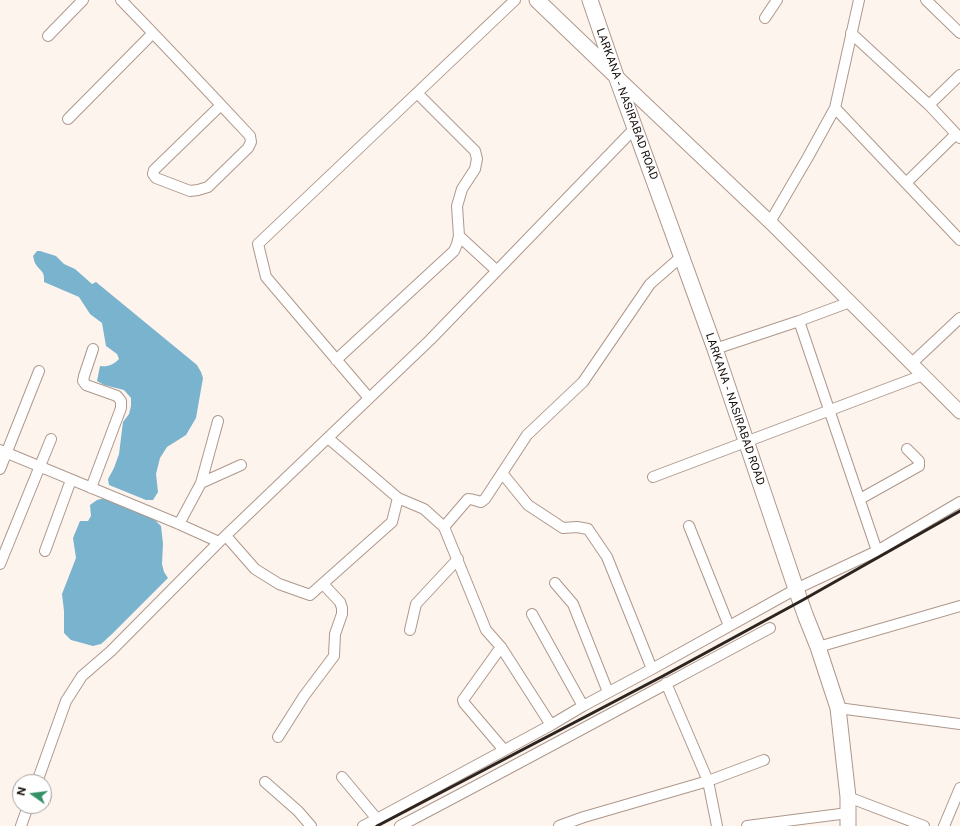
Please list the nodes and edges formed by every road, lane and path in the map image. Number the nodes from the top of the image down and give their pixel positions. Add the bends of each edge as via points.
1 (83, 0) edge
2 (122, 0) edge
3 (515, 0) edge
4 (537, 0) edge
5 (590, 0) edge
6 (777, 0) edge
7 (859, 0) edge
8 (926, 0) edge
9 (765, 18) dead end
10 (153, 33) junction
11 (851, 33) junction
12 (960, 33) edge
13 (48, 36) dead end
14 (960, 75) edge
15 (616, 76) junction
16 (417, 93) junction
17 (221, 105) junction
18 (928, 105) junction
19 (836, 108) junction
20 (68, 119) dead end
21 (635, 128) junction
22 (958, 136) edge
23 (906, 182) junction
24 (770, 222) junction
25 (459, 236) junction
26 (960, 240) edge
27 (682, 256) junction
28 (497, 271) junction
29 (850, 302) junction
30 (960, 318) edge
31 (799, 320) junction
32 (93, 349) dead end
33 (716, 349) junction
34 (336, 360) junction
35 (912, 363) junction
36 (39, 371) dead end
37 (923, 374) junction
38 (369, 398) junction
39 (830, 410) junction
40 (960, 412) edge
41 (218, 421) dead end
42 (328, 438) junction
43 (51, 439) dead end
44 (747, 442) junction
45 (907, 449) dead end
46 (3, 452) edge
47 (241, 465) dead end
48 (39, 467) junction
49 (0, 469) edge
50 (502, 473) junction
51 (653, 477) dead end
52 (71, 480) junction
53 (201, 483) junction
54 (91, 488) junction
55 (398, 498) junction
56 (860, 499) junction
57 (960, 502) edge
58 (179, 524) junction
59 (689, 526) dead end
60 (444, 527) junction
61 (222, 539) junction
62 (45, 551) dead end
63 (878, 551) junction
64 (458, 559) junction
65 (0, 564) edge
66 (555, 582) dead end
67 (322, 584) junction
68 (796, 589) junction
69 (960, 606) edge
70 (532, 614) dead end
71 (729, 626) junction
72 (770, 628) dead end
73 (410, 630) dead end
74 (501, 647) junction
75 (818, 647) junction
76 (652, 669) junction
77 (666, 683) junction
78 (608, 692) junction
79 (583, 706) junction
80 (838, 708) junction
81 (960, 724) edge
82 (551, 725) junction
83 (278, 737) dead end
84 (504, 750) junction
85 (764, 760) dead end
86 (40, 774) edge
87 (342, 776) dead end
88 (708, 781) junction
89 (265, 782) dead end
90 (960, 788) edge
91 (848, 796) junction
92 (25, 814) edge
93 (377, 819) junction
94 (848, 820) edge
95 (21, 826) edge
96 (311, 826) edge
97 (363, 826) edge
98 (400, 826) edge
99 (559, 826) edge
100 (717, 826) edge
101 (747, 826) edge
102 (924, 826) edge
103 (944, 826) edge

1 - 13 street
2 - 10 street
3 - 16 street
4 - 15 main road
5 - 15 main road, LARKANA - NASIRABAD ROAD
6 - 9 street
7 - 11 street
8 - 12 street
10 - 17 street
10 - 20 street
11 - 18 street
11 - 19 street
14 - 18 street
15 - 21 main road, LARKANA - NASIRABAD ROAD
15 - 24 street
16 - 25 street via 475,150 475,169 462,190 457,206
16 - 34 street via 258,244 266,276
17 - 17 street via 250,136 248,148 208,187 190,190 156,178 154,170
18 - 22 street
19 - 23 street
19 - 24 street
21 - 27 main road, LARKANA - NASIRABAD ROAD
21 - 28 street
22 - 23 street
23 - 26 street
24 - 29 street
25 - 28 street
25 - 34 street via 454,251
27 - 33 main road, LARKANA - NASIRABAD ROAD
27 - 50 street via 650,284 583,382 528,435
28 - 38 street
29 - 31 street
29 - 35 street
30 - 35 street
31 - 33 street
31 - 39 street
32 - 54 street via 83,381 86,385 117,396 121,401 121,408
33 - 44 main road, LARKANA - NASIRABAD ROAD
34 - 38 street
35 - 37 street
36 - 46 street
37 - 39 street
37 - 40 street
38 - 42 street
39 - 44 street
39 - 56 street
41 - 53 street
42 - 55 street
42 - 61 street
43 - 48 street
44 - 51 street
44 - 68 main road, LARKANA - NASIRABAD ROAD
45 - 56 street via 920,461 919,466
46 - 48 street
46 - 49 street
47 - 53 street
48 - 52 street
48 - 65 street
50 - 60 street via 485,499 481,502 468,500
50 - 76 street via 528,505 563,528 588,529 607,557
52 - 54 street
52 - 62 street
53 - 58 street
54 - 58 street
55 - 60 street via 424,509
55 - 67 street via 392,522
56 - 63 street
57 - 63 street
58 - 61 street
59 - 71 street
60 - 64 street
61 - 67 street via 255,569 279,584 310,595
61 - 86 street via 111,651 82,676 66,701
63 - 68 street
64 - 73 street via 416,604
64 - 74 street via 486,630
66 - 78 street via 573,604
67 - 83 street via 340,602 342,608 334,656
68 - 71 street
68 - 75 main road, LARKANA - NASIRABAD ROAD
69 - 75 street
70 - 79 street
71 - 76 street
72 - 77 street
74 - 82 street
74 - 84 street via 463,700
75 - 80 main road, LARKANA - NASIRABAD ROAD
76 - 78 street
77 - 88 street
77 - 98 street
78 - 79 street
79 - 82 street
80 - 81 street
80 - 91 main road, LARKANA - NASIRABAD ROAD
82 - 84 street
84 - 93 street
85 - 88 street
87 - 93 street
88 - 99 street
88 - 100 street
89 - 96 street
90 - 103 street
91 - 94 main road, LARKANA - NASIRABAD ROAD
91 - 102 street
92 - 95 street
93 - 97 street
94 - 101 street

